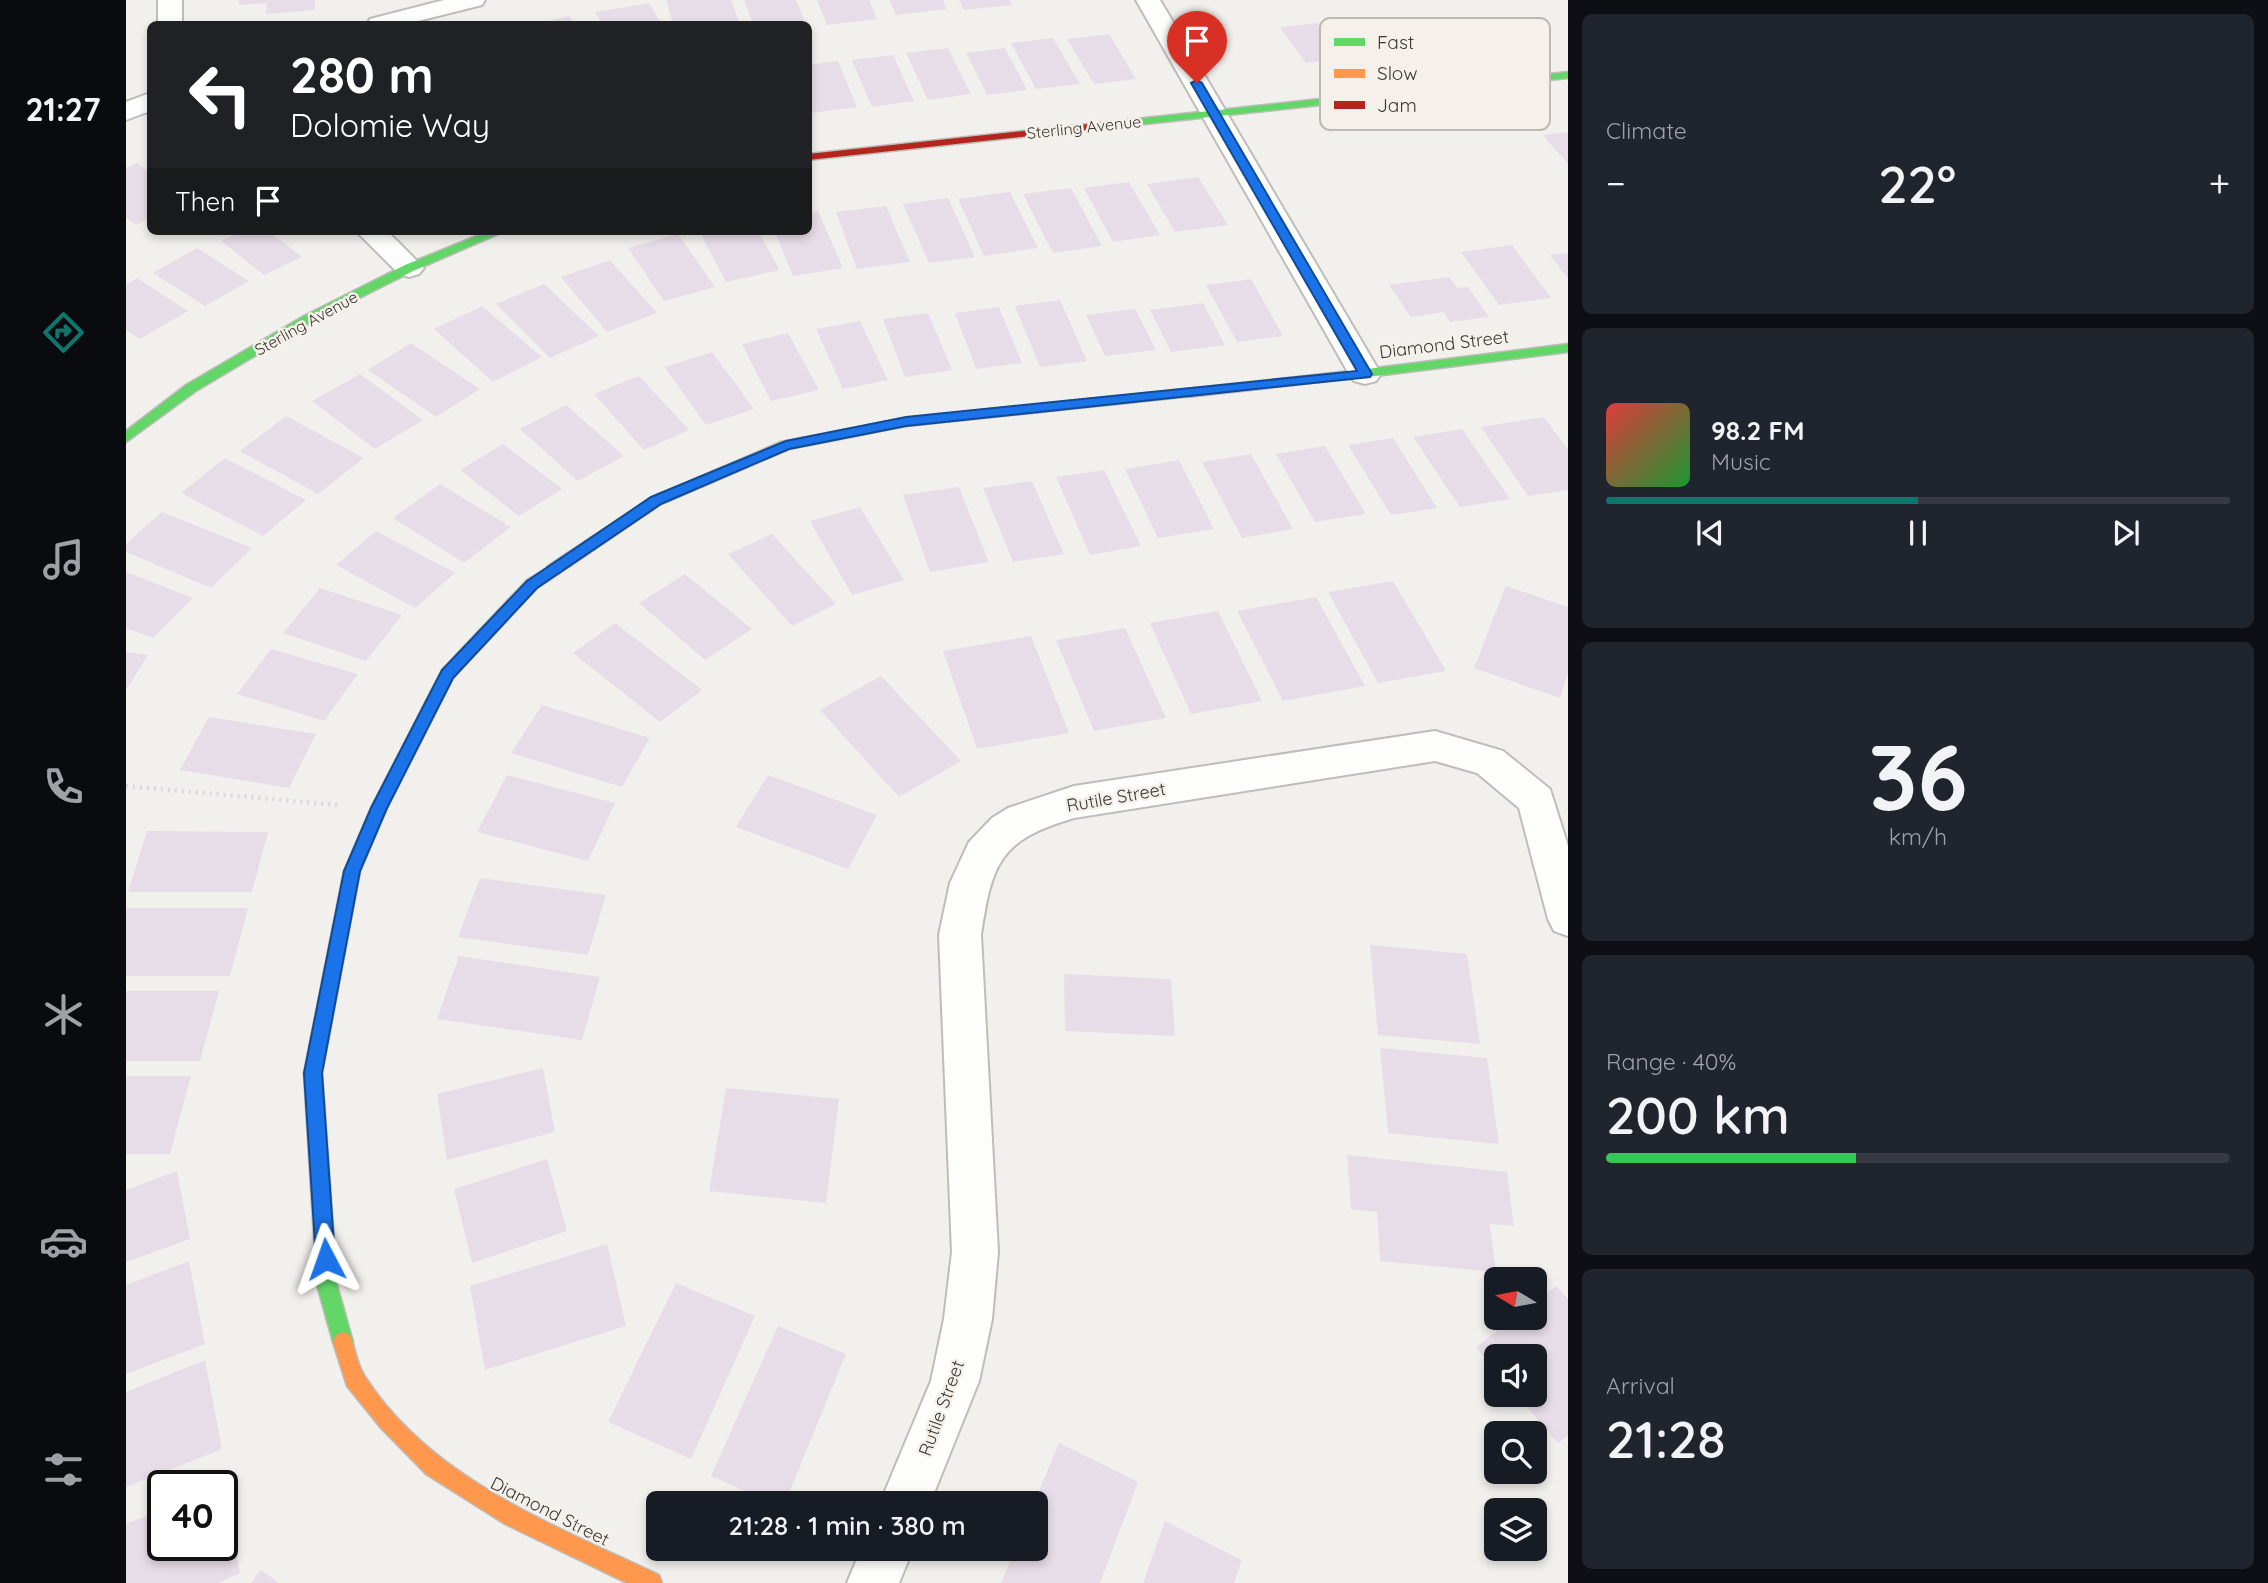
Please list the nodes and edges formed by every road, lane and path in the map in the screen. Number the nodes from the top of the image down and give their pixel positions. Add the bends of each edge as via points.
1 (170, 0) edge
2 (473, 0) edge
3 (1148, 0) edge
4 (170, 21) edge
5 (391, 21) edge
6 (1568, 75) edge
7 (1550, 77) edge
8 (147, 102) edge
9 (1320, 102) edge
10 (126, 112) edge
11 (1215, 114) junction
12 (812, 157) edge
13 (374, 235) edge
14 (489, 235) edge
15 (409, 268) junction
16 (1568, 348) edge
17 (1365, 374) junction
18 (126, 438) edge
19 (126, 786) edge
20 (379, 808) junction
21 (1568, 919) edge
22 (910, 1491) edge
23 (882, 1561) edge
24 (651, 1583) edge
25 (873, 1583) edge

1 - 4 street
2 - 5 street
3 - 11 street
6 - 7 street, Sterling Avenue
8 - 10 street
9 - 11 street, Sterling Avenue
11 - 12 street, Sterling Avenue
11 - 17 street
13 - 15 street
14 - 15 street, Sterling Avenue
15 - 18 street, Sterling Avenue via 308,319 191,388
16 - 17 street, Diamond Street
17 - 20 street, Diamond Street via 906,422 786,446 656,501 532,584 447,674
19 - 20 path
20 - 24 street, Diamond Street via 352,871 313,1073 327,1285 354,1379 433,1467 512,1517
21 - 22 street, Rutile Street via 1536,800 1490,762 1435,746 1074,802 1022,819 988,843 968,883 960,934 975,1252 968,1319 954,1381
23 - 25 street

